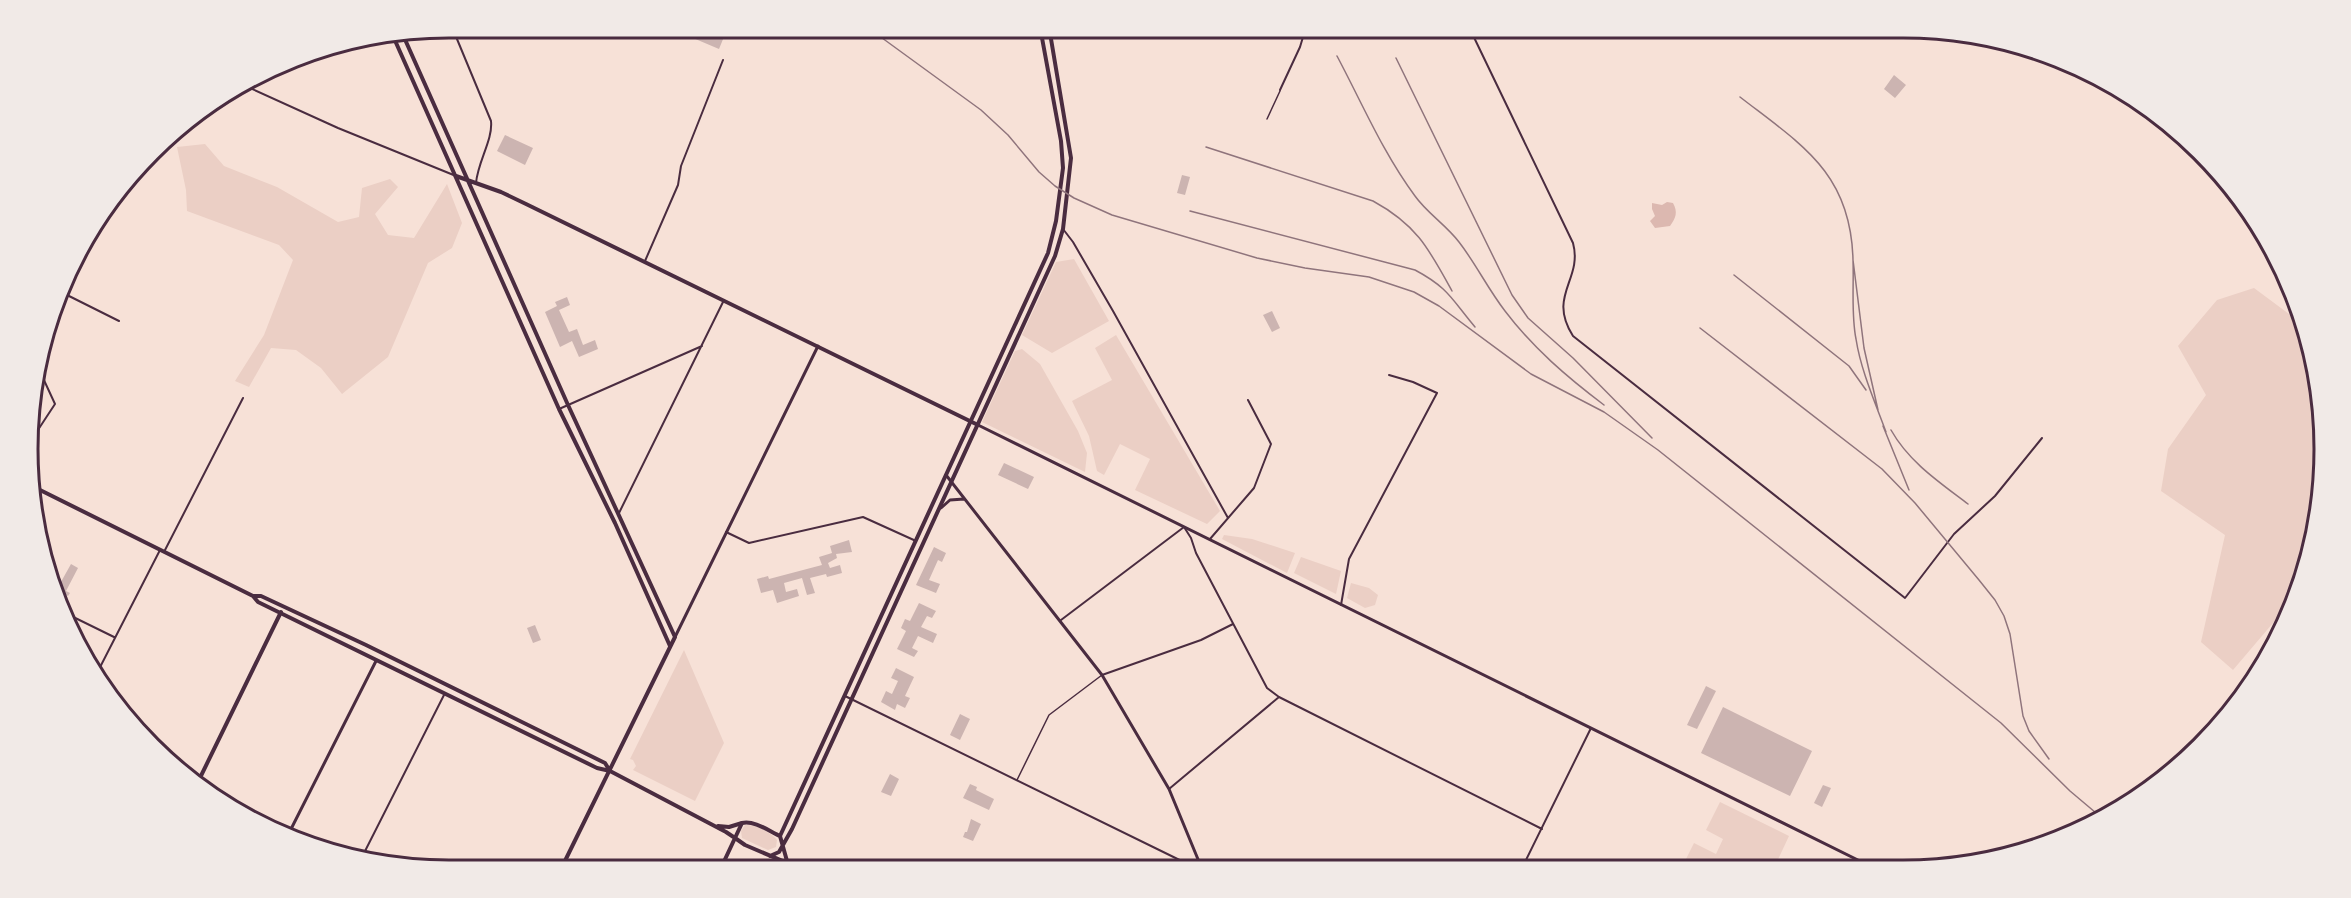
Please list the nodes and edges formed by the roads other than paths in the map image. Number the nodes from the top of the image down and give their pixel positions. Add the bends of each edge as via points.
1 (457, 38) edge
2 (1042, 38) edge
3 (1051, 38) edge
4 (1303, 38) edge
5 (1474, 38) edge
6 (406, 40) edge
7 (395, 41) edge
8 (723, 60) dead end
9 (251, 89) edge
10 (1280, 90) joint
11 (1267, 119) dead end
12 (456, 176) junction
13 (468, 180) junction
14 (476, 183) junction
15 (1056, 220) junction
16 (1063, 229) junction
17 (645, 261) junction
18 (68, 295) edge
19 (724, 300) junction
20 (118, 321) dead end
21 (702, 346) junction
22 (818, 346) junction
23 (1389, 375) dead end
24 (43, 379) edge
25 (243, 398) dead end
26 (1248, 400) dead end
27 (568, 405) junction
28 (559, 409) junction
29 (970, 422) junction
30 (978, 425) junction
31 (38, 430) edge
32 (2042, 438) dead end
33 (946, 475) junction
34 (952, 482) junction
35 (40, 490) edge
36 (965, 499) junction
37 (939, 509) junction
38 (619, 513) junction
39 (1228, 518) junction
40 (1184, 527) junction
41 (726, 532) junction
42 (1210, 539) junction
43 (916, 541) junction
44 (162, 551) junction
45 (646, 573) junction
46 (638, 578) junction
47 (252, 596) junction
48 (1341, 605) junction
49 (284, 607) junction
50 (281, 613) junction
51 (74, 617) edge
52 (1060, 620) junction
53 (1233, 624) junction
54 (114, 637) junction
55 (675, 637) junction
56 (670, 646) junction
57 (376, 661) junction
58 (100, 666) edge
59 (1102, 675) junction
60 (445, 693) junction
61 (845, 696) junction
62 (1279, 697) junction
63 (852, 699) junction
64 (1591, 728) junction
65 (610, 771) junction
66 (201, 777) edge
67 (1017, 780) junction
68 (1169, 789) junction
69 (742, 823) junction
70 (712, 825) junction
71 (291, 829) edge
72 (1542, 829) junction
73 (780, 836) junction
74 (735, 838) junction
75 (783, 848) junction
76 (365, 852) edge
77 (770, 856) junction
78 (566, 860) edge
79 (725, 860) edge
80 (781, 860) edge
81 (786, 860) edge
82 (1181, 860) edge
83 (1197, 860) edge
84 (1526, 860) edge
85 (1858, 860) edge

1 - 14 street via 491,120
2 - 15 main road via 1061,141 1063,168
3 - 16 main road via 1071,168
4 - 10 street
5 - 32 street via 1574,243 1577,256 1562,309 1573,336 1905,598 1954,534 1995,496
6 - 13 main road
7 - 12 main road
8 - 17 street via 681,166 678,185
9 - 12 street
10 - 11 lane
12 - 13 main road
12 - 28 main road
13 - 14 main road
13 - 27 main road
14 - 17 main road
15 - 16 main road
15 - 29 main road via 1048,253
16 - 30 main road via 1055,256
16 - 39 street
17 - 19 main road
18 - 20 street
19 - 21 street
19 - 22 main road
21 - 27 street
21 - 38 street
22 - 29 main road
22 - 41 street
23 - 48 street via 1437,393 1349,559
24 - 31 street via 55,404
25 - 44 street
26 - 39 street via 1271,444 1254,488
27 - 28 street
27 - 38 main road
28 - 46 main road
29 - 30 main road
29 - 33 main road
30 - 34 main road
30 - 40 street
33 - 34 street
33 - 43 main road
34 - 36 street
34 - 37 main road
35 - 44 main road
36 - 37 street via 950,500
36 - 52 street
37 - 63 main road
38 - 45 main road
39 - 42 street
40 - 42 street
40 - 52 street
40 - 53 street
41 - 43 street via 749,543 863,517
41 - 55 street
42 - 48 street
43 - 61 main road
44 - 47 main road
44 - 54 street
45 - 46 main road
45 - 55 main road
46 - 56 main road
47 - 49 main road
47 - 50 main road
48 - 64 street
49 - 50 main road
49 - 65 main road via 605,763
50 - 57 main road
50 - 66 main road
51 - 54 street
52 - 59 street
53 - 59 street via 1201,640
53 - 62 street via 1267,688
54 - 58 street
55 - 56 main road
56 - 65 main road
57 - 60 main road
57 - 71 street
59 - 67 lane via 1049,715
59 - 68 street
60 - 65 main road
60 - 76 street
61 - 63 street
61 - 73 main road
62 - 68 street
62 - 72 street
63 - 67 street
63 - 75 main road
64 - 72 street
64 - 85 street
65 - 70 main road
65 - 78 main road
67 - 82 street
68 - 83 street
69 - 70 main road via 729,827
69 - 73 main road via 753,823
69 - 74 main road
70 - 74 main road
72 - 84 street
73 - 75 main road
74 - 77 main road
74 - 79 main road
75 - 77 main road
75 - 81 main road
77 - 80 main road

